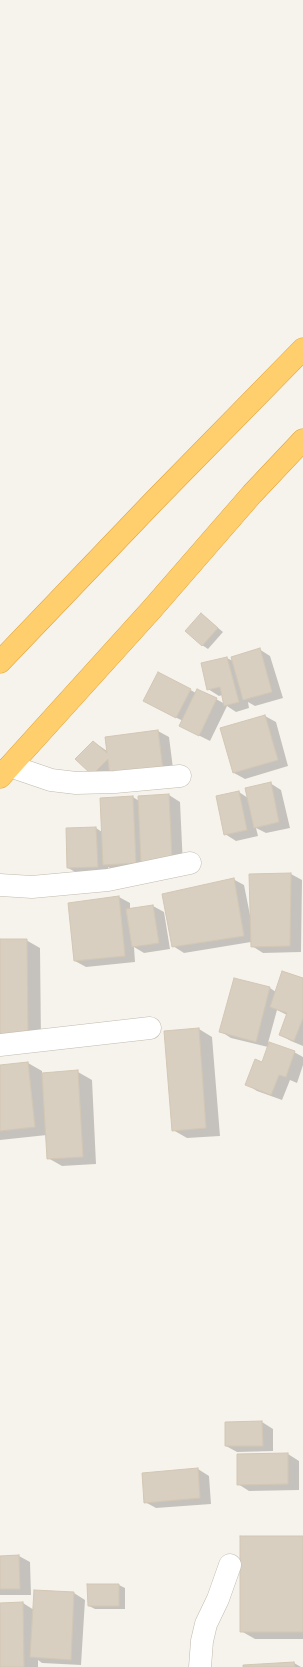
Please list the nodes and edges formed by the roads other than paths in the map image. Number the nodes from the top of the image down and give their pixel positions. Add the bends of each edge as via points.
1 (303, 349) edge
2 (303, 440) edge
3 (0, 662) edge
4 (5, 771) edge
5 (180, 776) dead end
6 (190, 863) dead end
7 (0, 885) edge
8 (150, 1028) dead end
9 (0, 1045) edge
10 (230, 1565) dead end
11 (200, 1667) edge

1 - 3 highway
2 - 4 highway
4 - 5 street via 76,783
6 - 7 street via 88,882 32,887
8 - 9 street
10 - 11 street via 206,1624

